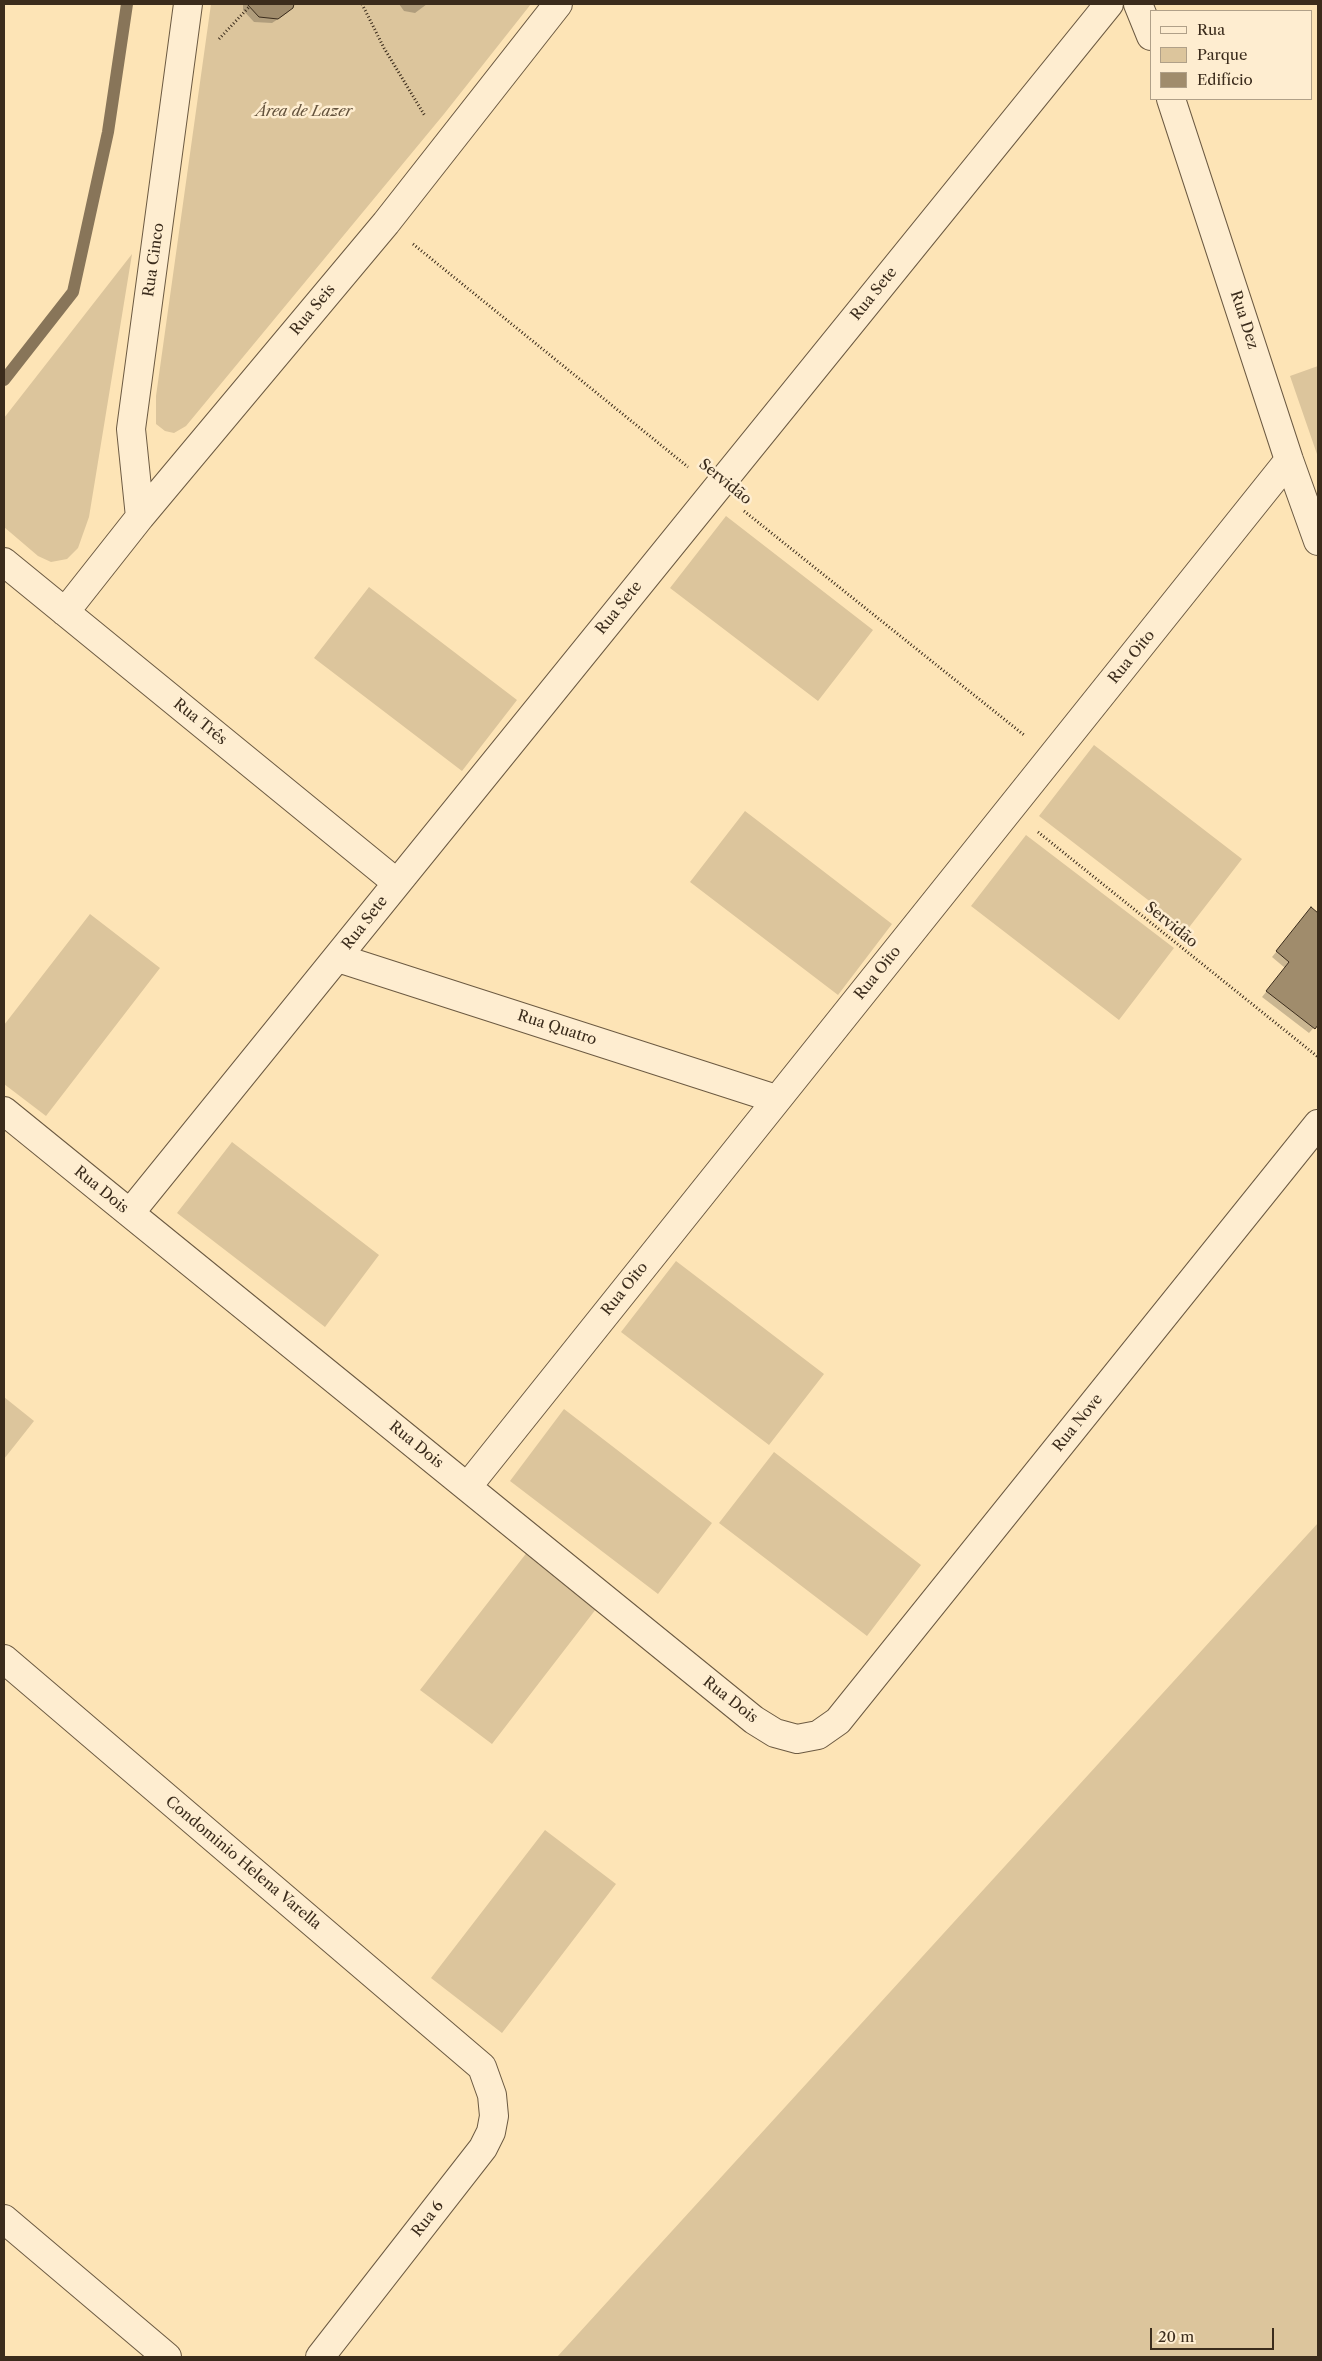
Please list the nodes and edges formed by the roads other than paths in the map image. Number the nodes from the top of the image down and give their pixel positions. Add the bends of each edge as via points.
1 (188, 4) edge
2 (558, 4) edge
3 (1109, 4) edge
4 (1138, 4) edge
5 (1150, 34) edge
6 (1171, 100) edge
7 (1289, 460) junction
8 (140, 517) junction
9 (1318, 541) edge
10 (4, 562) edge
11 (65, 612) junction
12 (397, 882) junction
13 (338, 958) junction
14 (776, 1099) junction
15 (4, 1112) edge
16 (1318, 1124) edge
17 (130, 1213) junction
18 (468, 1486) junction
19 (4, 1659) edge
20 (838, 1721) joint
21 (482, 2067) joint
22 (4, 2219) edge
23 (167, 2357) edge
24 (320, 2357) edge

1 - 8 street, Rua Cinco via 131,429
2 - 8 street, Rua Seis via 386,223
3 - 12 street, Rua Sete
4 - 5 street
6 - 7 street, Rua Dez
7 - 9 street, Rua Dez
7 - 14 street, Rua Oito
8 - 11 street, Rua Seis
10 - 11 street, Rua Três
11 - 12 street, Rua Três
12 - 13 street, Rua Sete
13 - 14 street, Rua Quatro
13 - 17 street, Rua Sete
14 - 18 street, Rua Oito
15 - 17 street, Rua Dois
16 - 20 street, Rua Nove
17 - 18 street, Rua Dois
18 - 20 street, Rua Dois via 754,1720 775,1733 797,1740 818,1735
19 - 21 street, Condominio Helena Varella
21 - 24 street, Rua 6 via 492,2095 494,2116 483,2148
22 - 23 street

